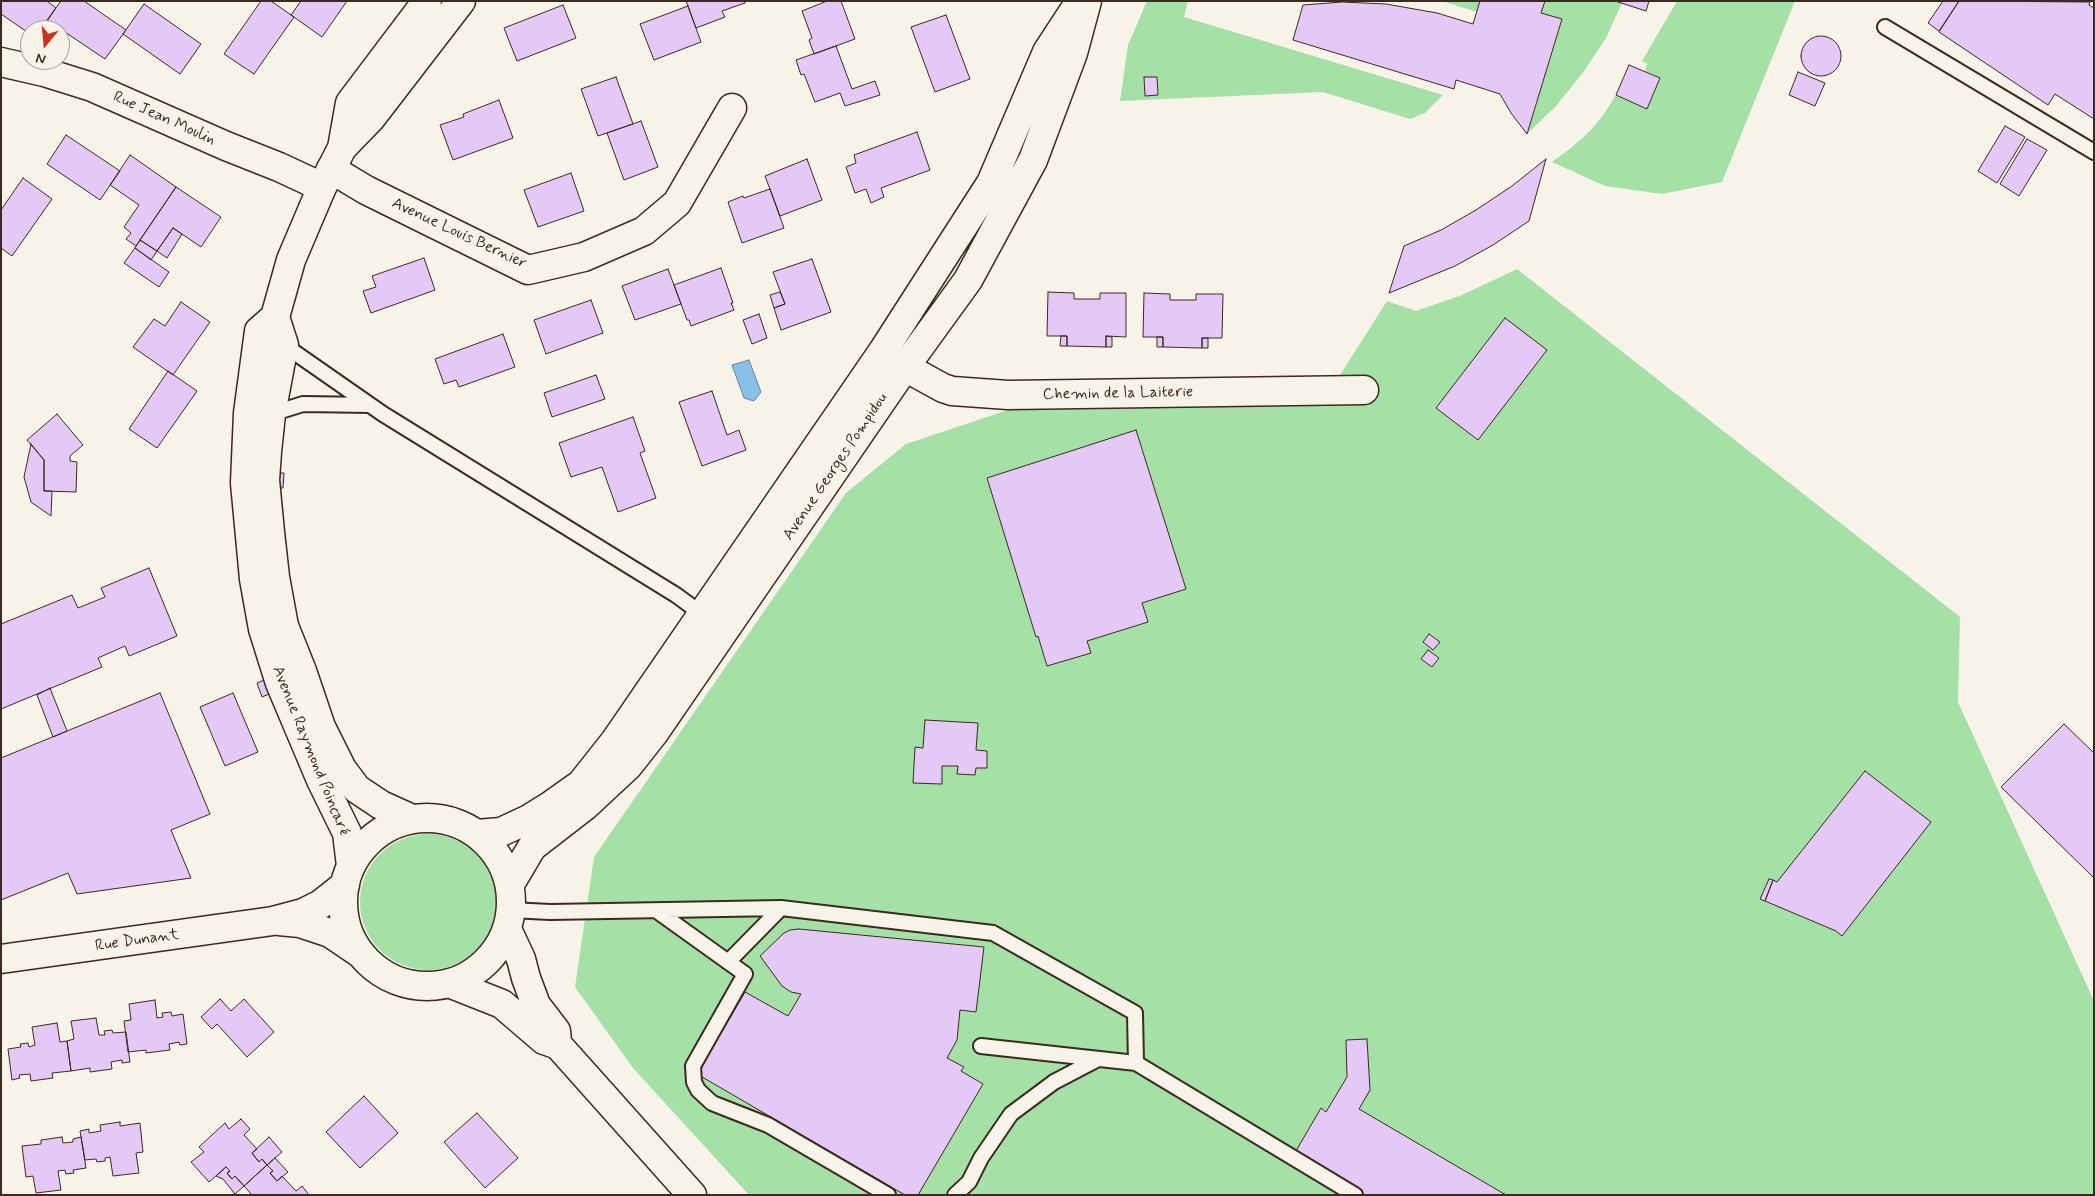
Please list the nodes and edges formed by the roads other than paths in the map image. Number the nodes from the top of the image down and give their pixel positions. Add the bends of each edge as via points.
1 (427, 1) edge
2 (460, 1) edge
3 (1080, 1) edge
4 (1087, 1) edge
5 (1884, 27) dead end
6 (1, 62) edge
7 (732, 108) dead end
8 (2094, 152) edge
9 (332, 168) junction
10 (275, 316) junction
11 (284, 345) junction
12 (883, 351) junction
13 (905, 366) junction
14 (1364, 390) dead end
15 (371, 404) junction
16 (271, 414) junction
17 (703, 615) junction
18 (725, 630) junction
19 (412, 819) junction
20 (477, 834) junction
21 (348, 876) junction
22 (509, 908) junction
23 (781, 908) junction
24 (657, 911) junction
25 (273, 921) junction
26 (362, 955) junction
27 (1, 959) edge
28 (728, 962) junction
29 (449, 983) junction
30 (558, 1044) junction
31 (980, 1046) dead end
32 (1098, 1059) junction
33 (1136, 1063) junction
34 (692, 1195) edge
35 (888, 1195) edge
36 (955, 1195) edge
37 (1355, 1195) edge

1 - 9 street, Avenue Raymond Poincaré via 350,103
2 - 9 street, Avenue Raymond Poincaré
3 - 12 street, Avenue Georges Pompidou via 1046,52 991,183
4 - 13 street, Avenue Georges Pompidou via 1073,53 1033,160 968,280
5 - 8 lane
6 - 9 street, Rue Jean Moulin via 92,87 280,167
7 - 9 street, Avenue Louis Bernier via 677,203 644,231 584,257 528,270 366,190
9 - 10 street, Avenue Raymond Poincaré via 291,260
10 - 11 street, Avenue Raymond Poincaré
10 - 21 street, Avenue Raymond Poincaré via 259,331 248,413 245,483 255,589 280,683 346,833
11 - 15 lane
11 - 16 street, Avenue Raymond Poincaré
12 - 13 street, Chemin de la Laiterie
12 - 17 street, Avenue Georges Pompidou
13 - 14 street, Chemin de la Laiterie via 933,384 952,391 1008,396
13 - 18 street, Avenue Georges Pompidou
15 - 16 lane via 303,404
15 - 17 lane
16 - 19 street, Avenue Raymond Poincaré via 265,480 275,577 284,626 321,727 342,769 357,789 381,805
17 - 18 lane
17 - 20 street, Avenue Georges Pompidou via 581,784 529,819 500,832
18 - 22 street, Avenue Georges Pompidou via 628,766 585,806 532,847 517,869
19 - 20 street via 441,819 460,824
19 - 21 street via 395,824 373,838 361,850
20 - 22 street via 498,856
21 - 25 street, Rue Dunant via 321,904
21 - 26 street via 343,903 345,922
22 - 24 lane via 550,912
22 - 29 street via 498,948 468,976
22 - 30 street via 526,978 536,1005 556,1032
23 - 24 lane
23 - 28 lane
23 - 33 lane via 993,933 1135,1013
24 - 28 lane
25 - 26 street, Rue Dunant via 300,923 330,934
25 - 27 street, Rue Dunant
26 - 29 street via 380,972 402,982 425,986
28 - 35 lane via 745,974 694,1066 694,1082 698,1090 712,1102 768,1125
29 - 30 street via 502,1004 544,1040
30 - 34 street
31 - 32 lane
32 - 33 lane
32 - 36 lane via 1054,1082 1011,1114 969,1182
33 - 37 lane

